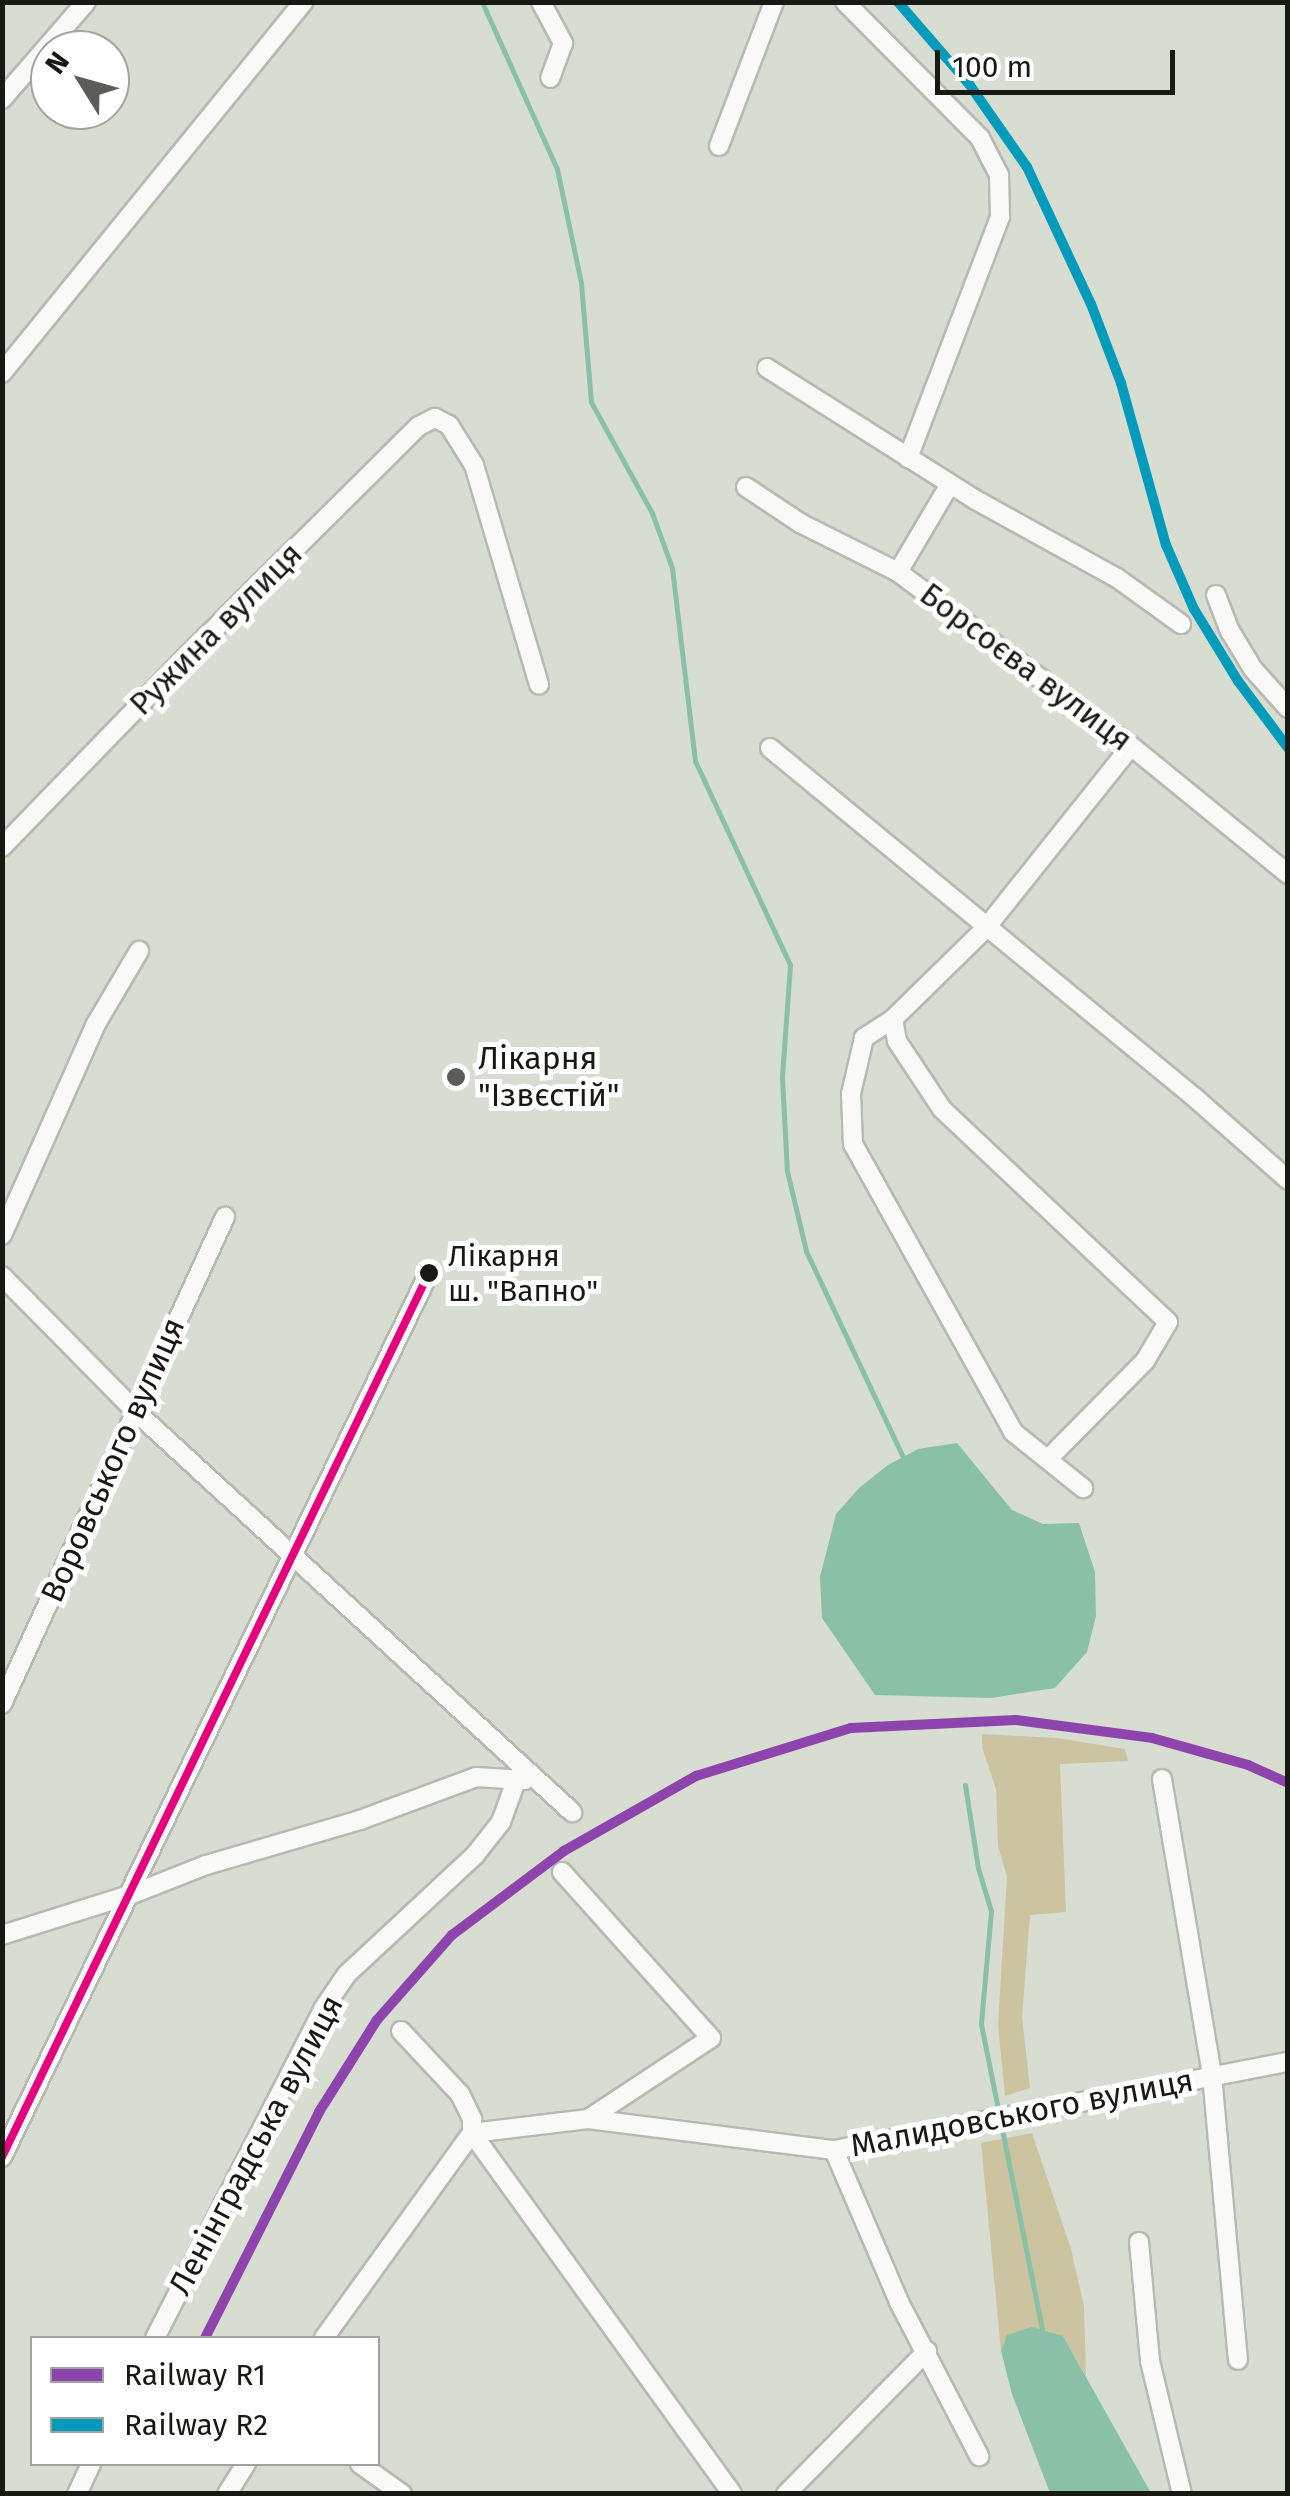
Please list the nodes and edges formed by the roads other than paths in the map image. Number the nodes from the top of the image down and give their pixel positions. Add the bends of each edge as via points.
1 (86, 2) edge
2 (303, 2) edge
3 (542, 2) edge
4 (774, 2) edge
5 (845, 2) edge
6 (550, 78) dead end
7 (2, 99) edge
8 (718, 146) dead end
9 (767, 368) dead end
10 (2, 373) edge
11 (908, 458) junction
12 (950, 484) junction
13 (746, 487) dead end
14 (898, 572) junction
15 (1216, 595) dead end
16 (1181, 624) dead end
17 (539, 686) dead end
18 (1288, 708) edge
19 (1131, 746) junction
20 (770, 748) dead end
21 (2, 846) edge
22 (1288, 874) edge
23 (984, 928) junction
24 (140, 951) dead end
25 (894, 1020) junction
26 (1288, 1180) edge
27 (225, 1217) dead end
28 (2, 1235) edge
29 (429, 1273) dead end
30 (2, 1276) edge
31 (134, 1410) junction
32 (1048, 1459) junction
33 (1084, 1488) dead end
34 (294, 1554) junction
35 (2, 1704) edge
36 (516, 1778) junction
37 (1162, 1779) dead end
38 (544, 1784) junction
39 (572, 1812) dead end
40 (562, 1872) dead end
41 (130, 1895) junction
42 (2, 1935) edge
43 (401, 2030) dead end
44 (1288, 2062) edge
45 (1212, 2075) junction
46 (588, 2120) junction
47 (472, 2133) junction
48 (834, 2150) junction
49 (2, 2157) edge
50 (1138, 2242) dead end
51 (156, 2336) edge
52 (325, 2336) edge
53 (927, 2352) junction
54 (1238, 2360) dead end
55 (979, 2456) dead end
56 (90, 2466) edge
57 (245, 2466) edge
58 (363, 2466) edge
59 (76, 2494) edge
60 (227, 2494) edge
61 (402, 2494) edge
62 (732, 2494) edge
63 (786, 2494) edge
64 (1182, 2494) edge

1 - 7 street
2 - 10 street
3 - 6 street via 563,43
4 - 8 street
5 - 11 street via 980,138 999,175 1000,217
9 - 11 street
11 - 12 street
12 - 14 street
12 - 16 street via 1118,578
13 - 14 street, Борсоєва вулиця via 800,523
14 - 19 street, Борсоєва вулиця
15 - 18 street via 1253,669
17 - 21 street, Ружина вулиця via 474,465 449,424 434,418 418,426
19 - 22 street, Борсоєва вулиця
19 - 23 street
20 - 23 street
23 - 25 street
23 - 26 street
24 - 28 street via 96,1024
25 - 32 street via 864,1038 851,1094 853,1144 1013,1432
25 - 32 street via 897,1041 942,1109 1168,1322 1145,1361
27 - 31 street, Воровського вулиця
29 - 34 street
30 - 31 street
31 - 34 street
31 - 35 street, Воровського вулиця
32 - 33 street
34 - 38 street
34 - 41 street
36 - 38 street
36 - 41 street via 476,1777
36 - 51 street, Ленінградська вулиця via 501,1822 475,1855 347,1974
37 - 45 street
38 - 39 street
40 - 46 street via 711,2038
41 - 42 street
41 - 49 street
43 - 47 street via 460,2094
44 - 45 street, Малидовського вулиця
45 - 48 street, Малидовського вулиця
45 - 54 street
46 - 47 street, Малидовського вулиця
46 - 48 street, Малидовського вулиця
47 - 52 street
47 - 62 street
48 - 53 street
50 - 64 street via 1150,2361
53 - 55 street
53 - 63 street
56 - 59 street
57 - 60 street
58 - 61 street

